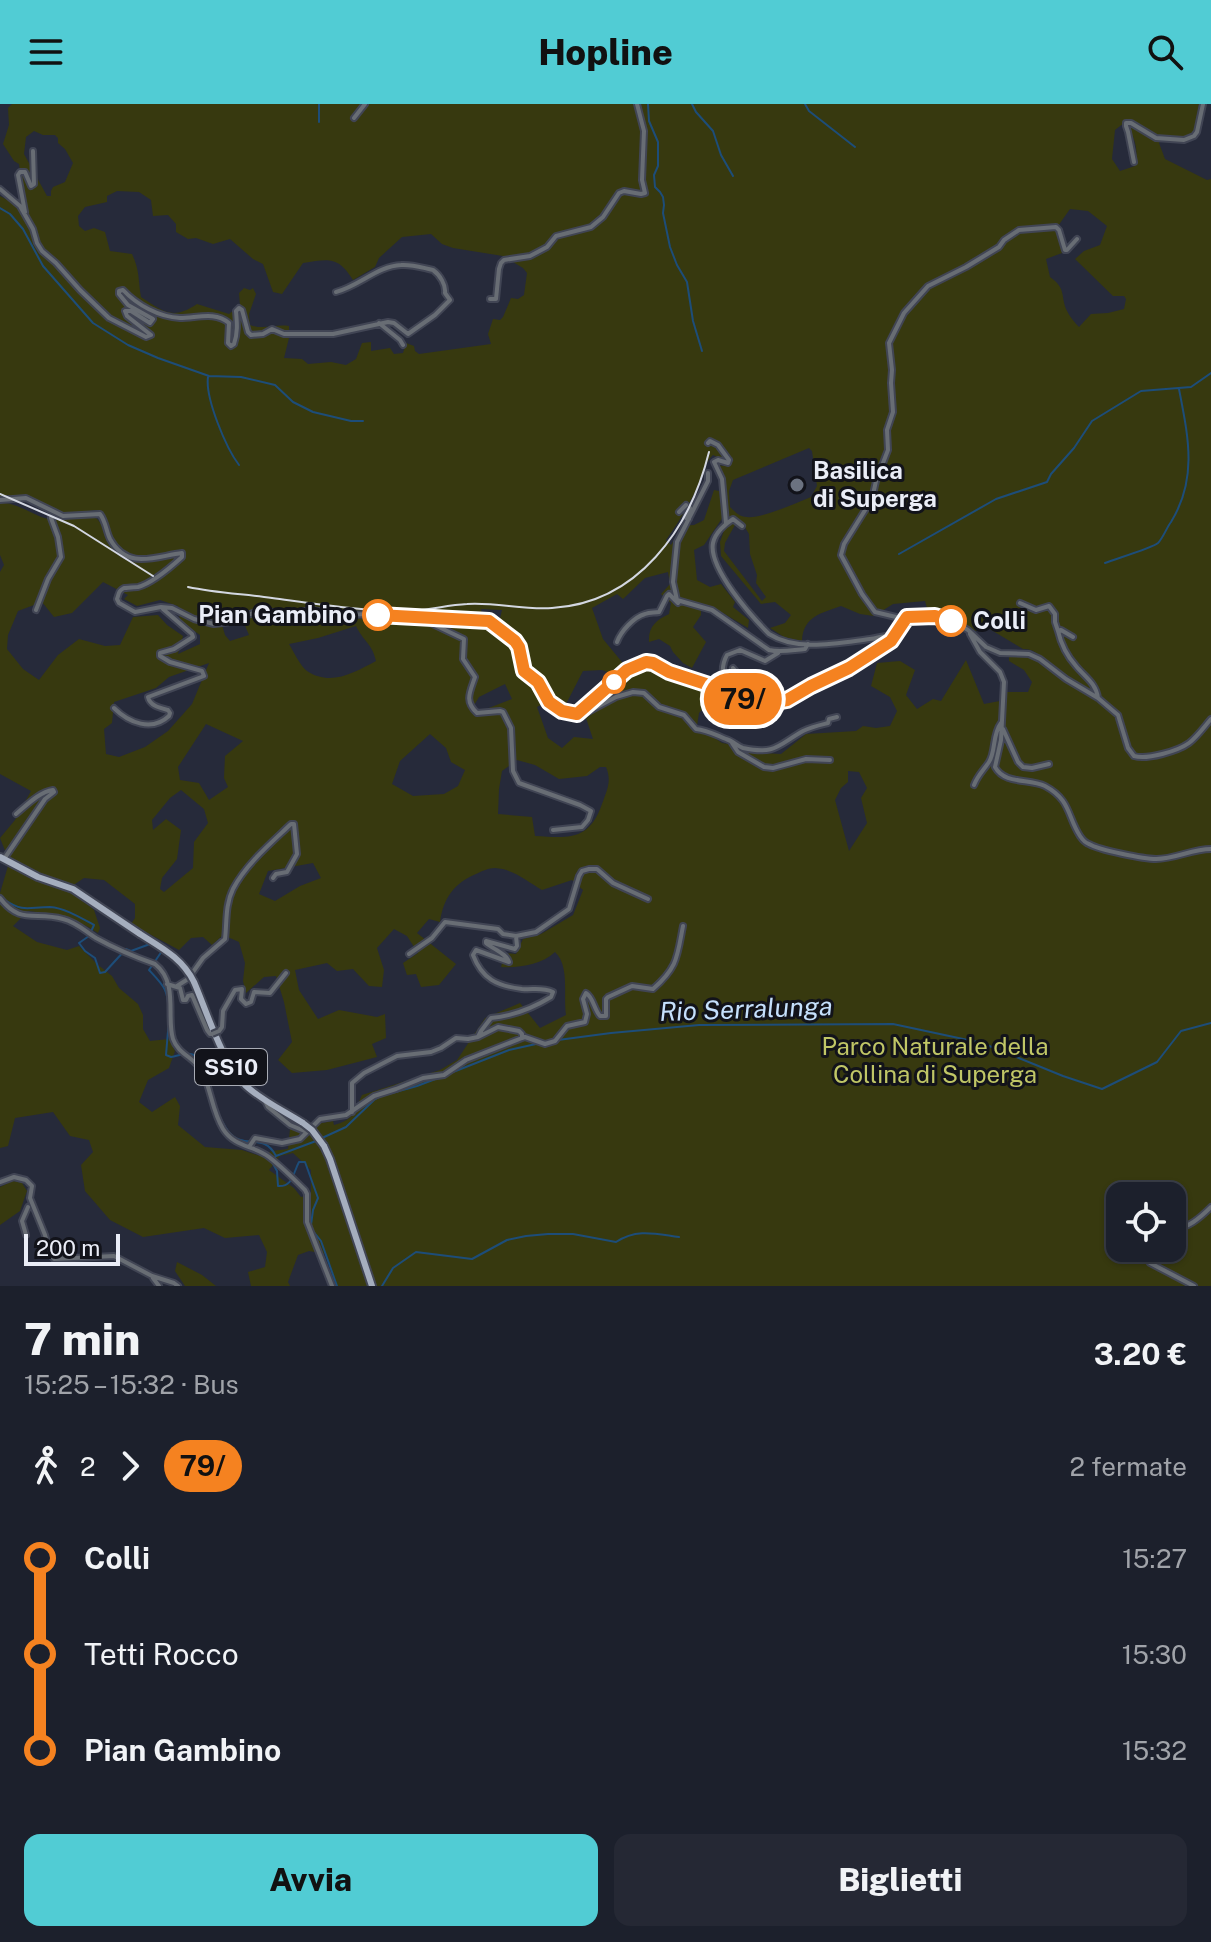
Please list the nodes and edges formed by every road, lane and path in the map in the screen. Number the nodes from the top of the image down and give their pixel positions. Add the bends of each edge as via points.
1 (365, 104) edge
2 (637, 104) edge
3 (1203, 104) edge
4 (354, 118) dead end
5 (33, 151) dead end
6 (1134, 162) dead end
7 (0, 189) edge
8 (24, 214) junction
9 (1077, 239) dead end
10 (336, 292) dead end
11 (490, 299) dead end
12 (379, 323) junction
13 (403, 345) dead end
14 (708, 443) dead end
15 (708, 473) dead end
16 (0, 500) edge
17 (49, 512) junction
18 (679, 512) dead end
19 (689, 519) junction
20 (728, 520) junction
21 (742, 526) dead end
22 (680, 602) junction
23 (1020, 603) dead end
24 (161, 607) junction
25 (36, 610) dead end
26 (416, 617) junction
27 (904, 621) junction
28 (968, 630) junction
29 (1058, 631) junction
30 (895, 636) junction
31 (1073, 637) dead end
32 (617, 642) dead end
33 (808, 644) junction
34 (780, 653) junction
35 (733, 668) dead end
36 (734, 697) junction
37 (1098, 698) junction
38 (114, 708) dead end
39 (581, 712) junction
40 (837, 717) dead end
41 (1211, 719) edge
42 (1002, 724) junction
43 (727, 739) junction
44 (830, 760) dead end
45 (1049, 764) dead end
46 (974, 785) dead end
47 (16, 814) dead end
48 (553, 830) dead end
49 (1211, 849) edge
50 (2, 858) edge
51 (273, 878) dead end
52 (0, 898) edge
53 (648, 899) dead end
54 (683, 926) dead end
55 (516, 936) junction
56 (409, 954) dead end
57 (286, 973) dead end
58 (167, 984) junction
59 (177, 986) junction
60 (196, 986) junction
61 (207, 1030) junction
62 (478, 1037) junction
63 (522, 1038) junction
64 (264, 1099) junction
65 (352, 1112) junction
66 (307, 1132) junction
67 (251, 1144) junction
68 (0, 1182) edge
69 (29, 1205) junction
70 (1211, 1207) edge
71 (1186, 1226) edge
72 (26, 1235) dead end
73 (1149, 1262) edge
74 (152, 1276) junction
75 (371, 1284) edge
76 (159, 1286) edge
77 (178, 1286) edge
78 (332, 1286) edge
79 (1194, 1286) edge

1 - 4 street
2 - 11 street via 644,131 645,193 619,193 591,227 556,236 530,256 504,260 496,299
3 - 6 street via 1199,128 1189,139 1156,138 1126,123
5 - 8 street via 34,184 25,172 18,175
7 - 8 street
8 - 12 street via 42,251 80,290 109,318 146,337 151,335 125,311 150,323 153,319 128,305 119,291 169,317 226,320 231,346 239,308 251,335 272,329 284,334 333,334
9 - 27 street via 1065,250 1056,227 1014,232 999,247 921,292 889,343 893,412 888,450 872,499 841,555 875,612
10 - 12 street via 395,265 433,270 440,276 450,302 435,315 410,334 394,323
12 - 13 street
14 - 20 street via 718,445 729,461 714,462
15 - 19 street
16 - 17 street via 23,497
17 - 24 street via 100,514 114,545 137,559 182,553 177,562 140,586 125,588 117,599 135,612
17 - 25 street via 61,557
18 - 19 street via 688,506
19 - 22 street via 677,542 673,582
20 - 21 street
20 - 33 street via 713,547 728,585 777,640
22 - 32 street via 667,596 659,612 639,617
22 - 34 street via 712,610
23 - 29 street via 1036,610 1049,606
24 - 26 street via 214,624 262,611
24 - 38 street via 193,637 160,656 204,676 148,697 170,713 162,722 133,722
26 - 39 street via 489,621 515,641 524,671 549,702 569,713
26 - 48 street via 464,639 463,659 475,677 468,694 471,706 477,713 503,712 511,728 513,771 519,783 591,811 582,827
27 - 28 street via 935,616
27 - 30 street
28 - 37 street via 994,651 1034,655
28 - 42 street via 1004,682
29 - 31 street
29 - 37 street
30 - 33 street
30 - 36 street via 849,668 787,700
33 - 34 street
34 - 36 street via 765,661 740,650 727,655 722,666
35 - 36 street via 738,675 773,688
36 - 39 street via 646,662 627,670
37 - 41 street via 1118,715 1128,748 1138,758 1189,743
39 - 43 street via 616,697 644,693 659,707 684,715 696,729
40 - 43 street via 777,749 740,747
42 - 45 street via 1023,767
42 - 46 street via 990,761
42 - 49 street via 997,771 1005,778 1032,781 1060,797 1090,845 1156,859
43 - 44 street via 764,767
47 - 50 street via 53,790
50 - 60 main road, SS10, bridge via 73,889 179,960
51 - 59 street via 287,872 296,858 294,824 246,869 232,890 225,939
52 - 58 street via 18,915 60,918 152,963 162,970
53 - 55 street via 589,869 579,876 566,913 536,932
54 - 63 street via 675,964 653,989 632,986 608,997 603,1017 586,993 585,1022 567,1026 555,1041 545,1044
55 - 56 street via 445,922
55 - 62 street via 515,949 486,941 509,962 476,950 474,959 496,984 544,988 553,994 518,1014 491,1018
57 - 61 street, bridge via 269,994 255,992 246,1004 241,1000 243,990 235,990 223,1011 222,1027 212,1034
58 - 59 street
58 - 67 street via 178,1049 202,1070 223,1128 242,1146
59 - 61 street via 183,1000 193,997
60 - 61 street
60 - 64 main road, SS10 via 231,1069
62 - 63 street via 498,1027 519,1031
62 - 65 street via 456,1038 431,1052 397,1056 364,1073 352,1083
63 - 65 street via 466,1060 444,1075 374,1096
64 - 66 street via 290,1125
64 - 75 main road, SS10, bridge via 312,1130 324,1146
65 - 66 street via 320,1119
66 - 67 street via 288,1143 255,1138
67 - 78 street via 305,1190 307,1222
68 - 69 street via 26,1180 32,1186
69 - 72 street via 22,1221
69 - 74 street via 54,1259 109,1255
70 - 71 street
73 - 79 street
74 - 76 street
74 - 77 street

